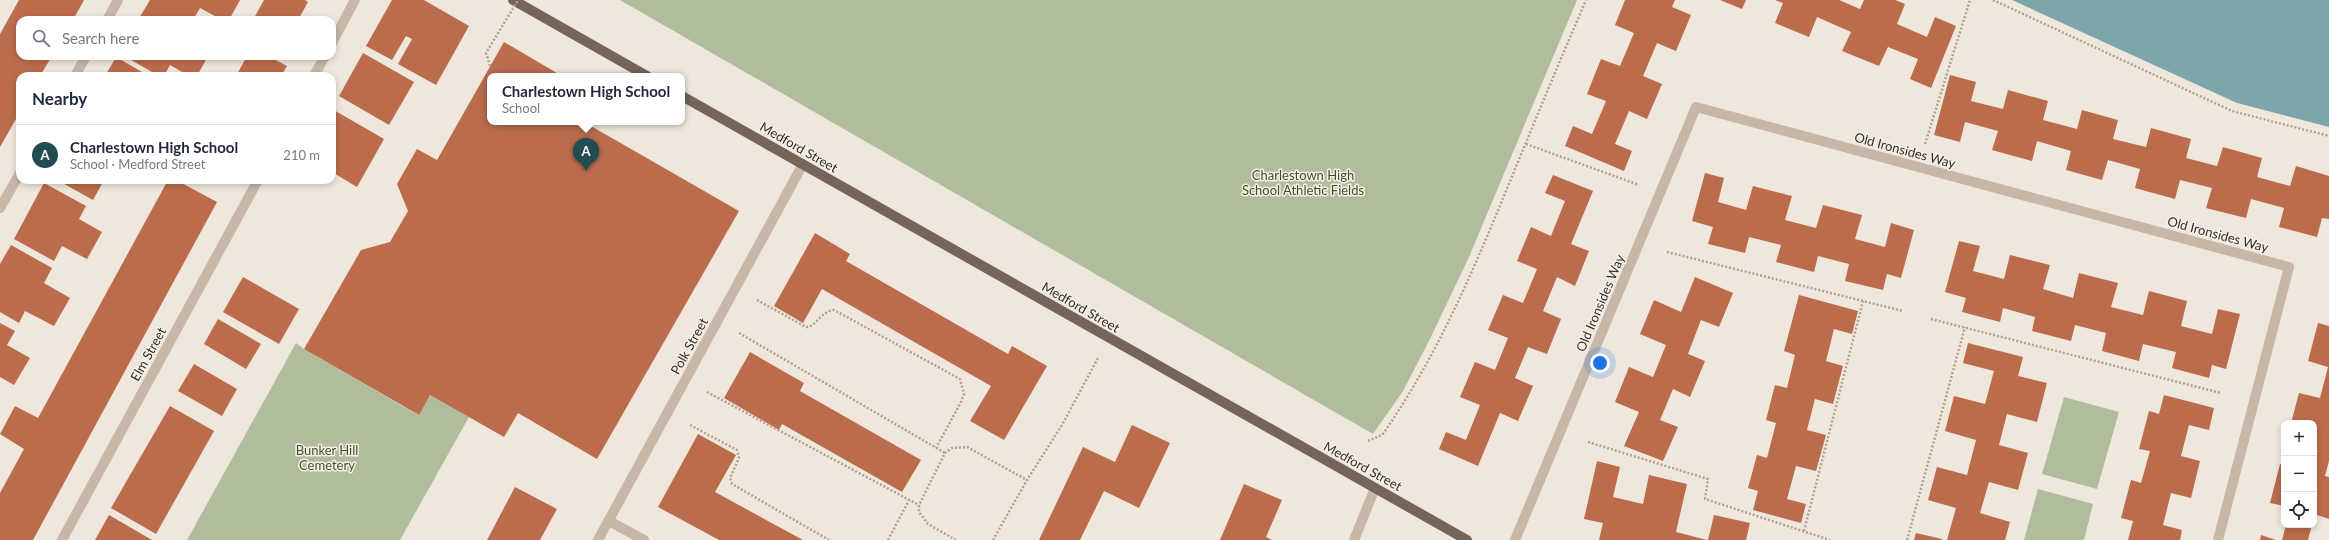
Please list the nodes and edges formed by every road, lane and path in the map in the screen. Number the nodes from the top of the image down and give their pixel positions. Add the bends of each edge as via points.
1 (118, 0) edge
2 (356, 0) edge
3 (513, 0) edge
4 (518, 0) edge
5 (1586, 0) edge
6 (1970, 0) edge
7 (1993, 0) edge
8 (109, 16) edge
9 (336, 36) edge
10 (84, 60) edge
11 (323, 60) edge
12 (490, 66) dead end
13 (77, 72) edge
14 (316, 72) edge
15 (642, 73) edge
16 (685, 98) edge
17 (2329, 136) edge
18 (1526, 144) junction
19 (1924, 144) dead end
20 (803, 164) junction
21 (16, 180) edge
22 (256, 184) edge
23 (1660, 194) junction
24 (0, 208) edge
25 (1667, 252) dead end
26 (757, 300) dead end
27 (1863, 301) junction
28 (1903, 311) dead end
29 (1931, 319) dead end
30 (1965, 328) junction
31 (739, 333) dead end
32 (1109, 338) junction
33 (707, 392) dead end
34 (2221, 393) dead end
35 (690, 425) dead end
36 (1368, 441) dead end
37 (1588, 442) dead end
38 (936, 448) junction
39 (945, 453) junction
40 (1027, 480) junction
41 (1375, 488) junction
42 (909, 500) junction
43 (919, 505) junction
44 (609, 521) junction
45 (1804, 531) junction
46 (62, 540) edge
47 (598, 540) edge
48 (644, 540) edge
49 (829, 540) edge
50 (888, 540) edge
51 (956, 540) edge
52 (993, 540) edge
53 (1354, 540) edge
54 (1467, 540) edge
55 (1515, 540) edge
56 (1830, 540) edge
57 (1907, 540) edge
58 (2218, 540) edge

1 - 8 street
2 - 9 street
3 - 15 main road
4 - 12 path, bridge via 486,53
5 - 18 path
6 - 19 path
7 - 17 path via 2232,111
10 - 13 street
11 - 14 street
16 - 20 main road, Medford Street
18 - 23 path
18 - 36 path via 1459,301 1426,369 1382,435
20 - 32 main road, Medford Street
20 - 44 street, Polk Street
21 - 24 street
22 - 46 street, Elm Street
23 - 55 street, Old Ironsides Way
23 - 58 street, Old Ironsides Way via 1696,107 2289,266
25 - 27 path
26 - 38 path via 806,327 811,326 826,311 834,310 960,379 964,385 962,398
27 - 28 path
27 - 45 path
29 - 30 path
30 - 34 path
30 - 57 path
31 - 38 path
32 - 40 path via 1062,425
32 - 41 main road, Medford Street
33 - 42 path
35 - 49 path via 737,450 739,458 730,478 732,484
37 - 45 path via 1708,479 1705,499
38 - 39 path
39 - 40 path via 952,448 968,447
39 - 43 path
40 - 52 path
41 - 53 street
41 - 54 main road, Medford Street
42 - 43 path
42 - 50 path
43 - 51 path via 919,512 924,521
44 - 47 street, Polk Street
44 - 48 street
45 - 56 path

